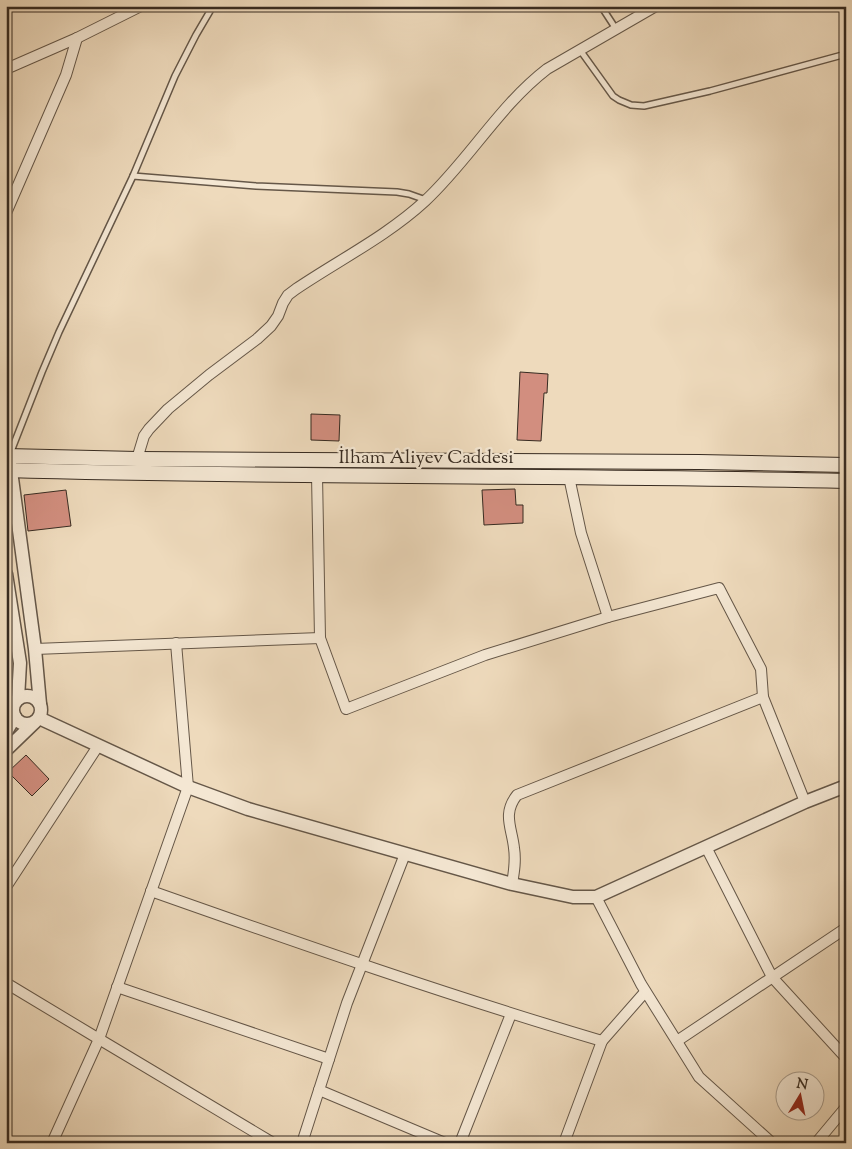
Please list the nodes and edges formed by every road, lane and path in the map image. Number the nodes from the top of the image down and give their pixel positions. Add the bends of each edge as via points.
1 (141, 6) edge
2 (212, 6) edge
3 (601, 6) edge
4 (656, 6) edge
5 (616, 29) junction
6 (77, 38) junction
7 (580, 50) junction
8 (846, 54) edge
9 (6, 69) edge
10 (133, 176) junction
11 (426, 200) junction
12 (6, 213) edge
13 (8, 456) edge
14 (136, 459) junction
15 (846, 465) edge
16 (9, 470) edge
17 (318, 475) junction
18 (569, 477) junction
19 (846, 480) edge
20 (6, 574) edge
21 (8, 595) edge
22 (608, 617) junction
23 (320, 638) junction
24 (176, 644) junction
25 (35, 649) junction
26 (763, 697) junction
27 (18, 699) junction
28 (40, 704) junction
29 (15, 717) junction
30 (37, 720) junction
31 (6, 732) edge
32 (98, 746) junction
33 (6, 750) edge
34 (846, 786) edge
35 (188, 788) junction
36 (805, 802) junction
37 (706, 847) junction
38 (405, 854) junction
39 (512, 884) junction
40 (6, 887) edge
41 (151, 891) junction
42 (596, 897) junction
43 (846, 928) edge
44 (362, 965) junction
45 (772, 977) junction
46 (6, 983) edge
47 (117, 987) junction
48 (645, 992) junction
49 (512, 1014) junction
50 (99, 1040) junction
51 (602, 1041) junction
52 (677, 1041) junction
53 (846, 1058) edge
54 (329, 1059) junction
55 (319, 1090) junction
56 (846, 1108) edge
57 (52, 1143) edge
58 (274, 1143) edge
59 (302, 1143) edge
60 (445, 1143) edge
61 (460, 1143) edge
62 (564, 1143) edge
63 (772, 1143) edge
64 (816, 1143) edge

1 - 6 street
2 - 10 lane via 175,76
3 - 5 lane
4 - 5 street
5 - 7 street
6 - 9 street
6 - 12 street via 66,75
7 - 8 lane via 613,96 631,105 644,106
7 - 11 street via 535,78
10 - 11 lane via 256,186 397,192
10 - 13 lane via 59,332
11 - 14 street via 390,229 288,295 271,326 174,403 149,429
13 - 14 main road, İlham Aliyev Caddesi
13 - 16 street
14 - 15 main road, İlham Aliyev Caddesi
16 - 17 main road, İlham Aliyev Caddesi
16 - 25 street
17 - 18 main road, İlham Aliyev Caddesi
17 - 23 street
18 - 19 main road, İlham Aliyev Caddesi
18 - 22 street via 580,533
20 - 21 street
21 - 27 street via 20,663
22 - 23 street via 485,655 346,709
22 - 26 street via 719,588 761,669
23 - 24 street
24 - 25 street
24 - 35 street
25 - 28 street
26 - 36 street
26 - 39 street via 516,796 508,812 515,861
27 - 28 street via 30,696
27 - 29 street via 13,709
28 - 30 street via 41,713
29 - 30 street via 22,723
29 - 31 street
30 - 32 street
30 - 33 street
32 - 35 street
32 - 40 street
34 - 36 street
35 - 38 street via 248,809
35 - 41 street
36 - 37 street
37 - 42 street
37 - 45 street
38 - 39 street
38 - 44 street
39 - 42 street via 573,897
41 - 44 street
41 - 47 street
42 - 48 street
43 - 45 street
44 - 49 street
44 - 54 street
45 - 52 street
45 - 53 street
46 - 50 street
47 - 50 street
47 - 54 street
48 - 51 street
48 - 52 street
49 - 51 street
49 - 61 street
50 - 57 street
50 - 58 street
51 - 62 street
52 - 63 street via 700,1076
54 - 55 street
55 - 59 street
55 - 60 street
56 - 64 street

